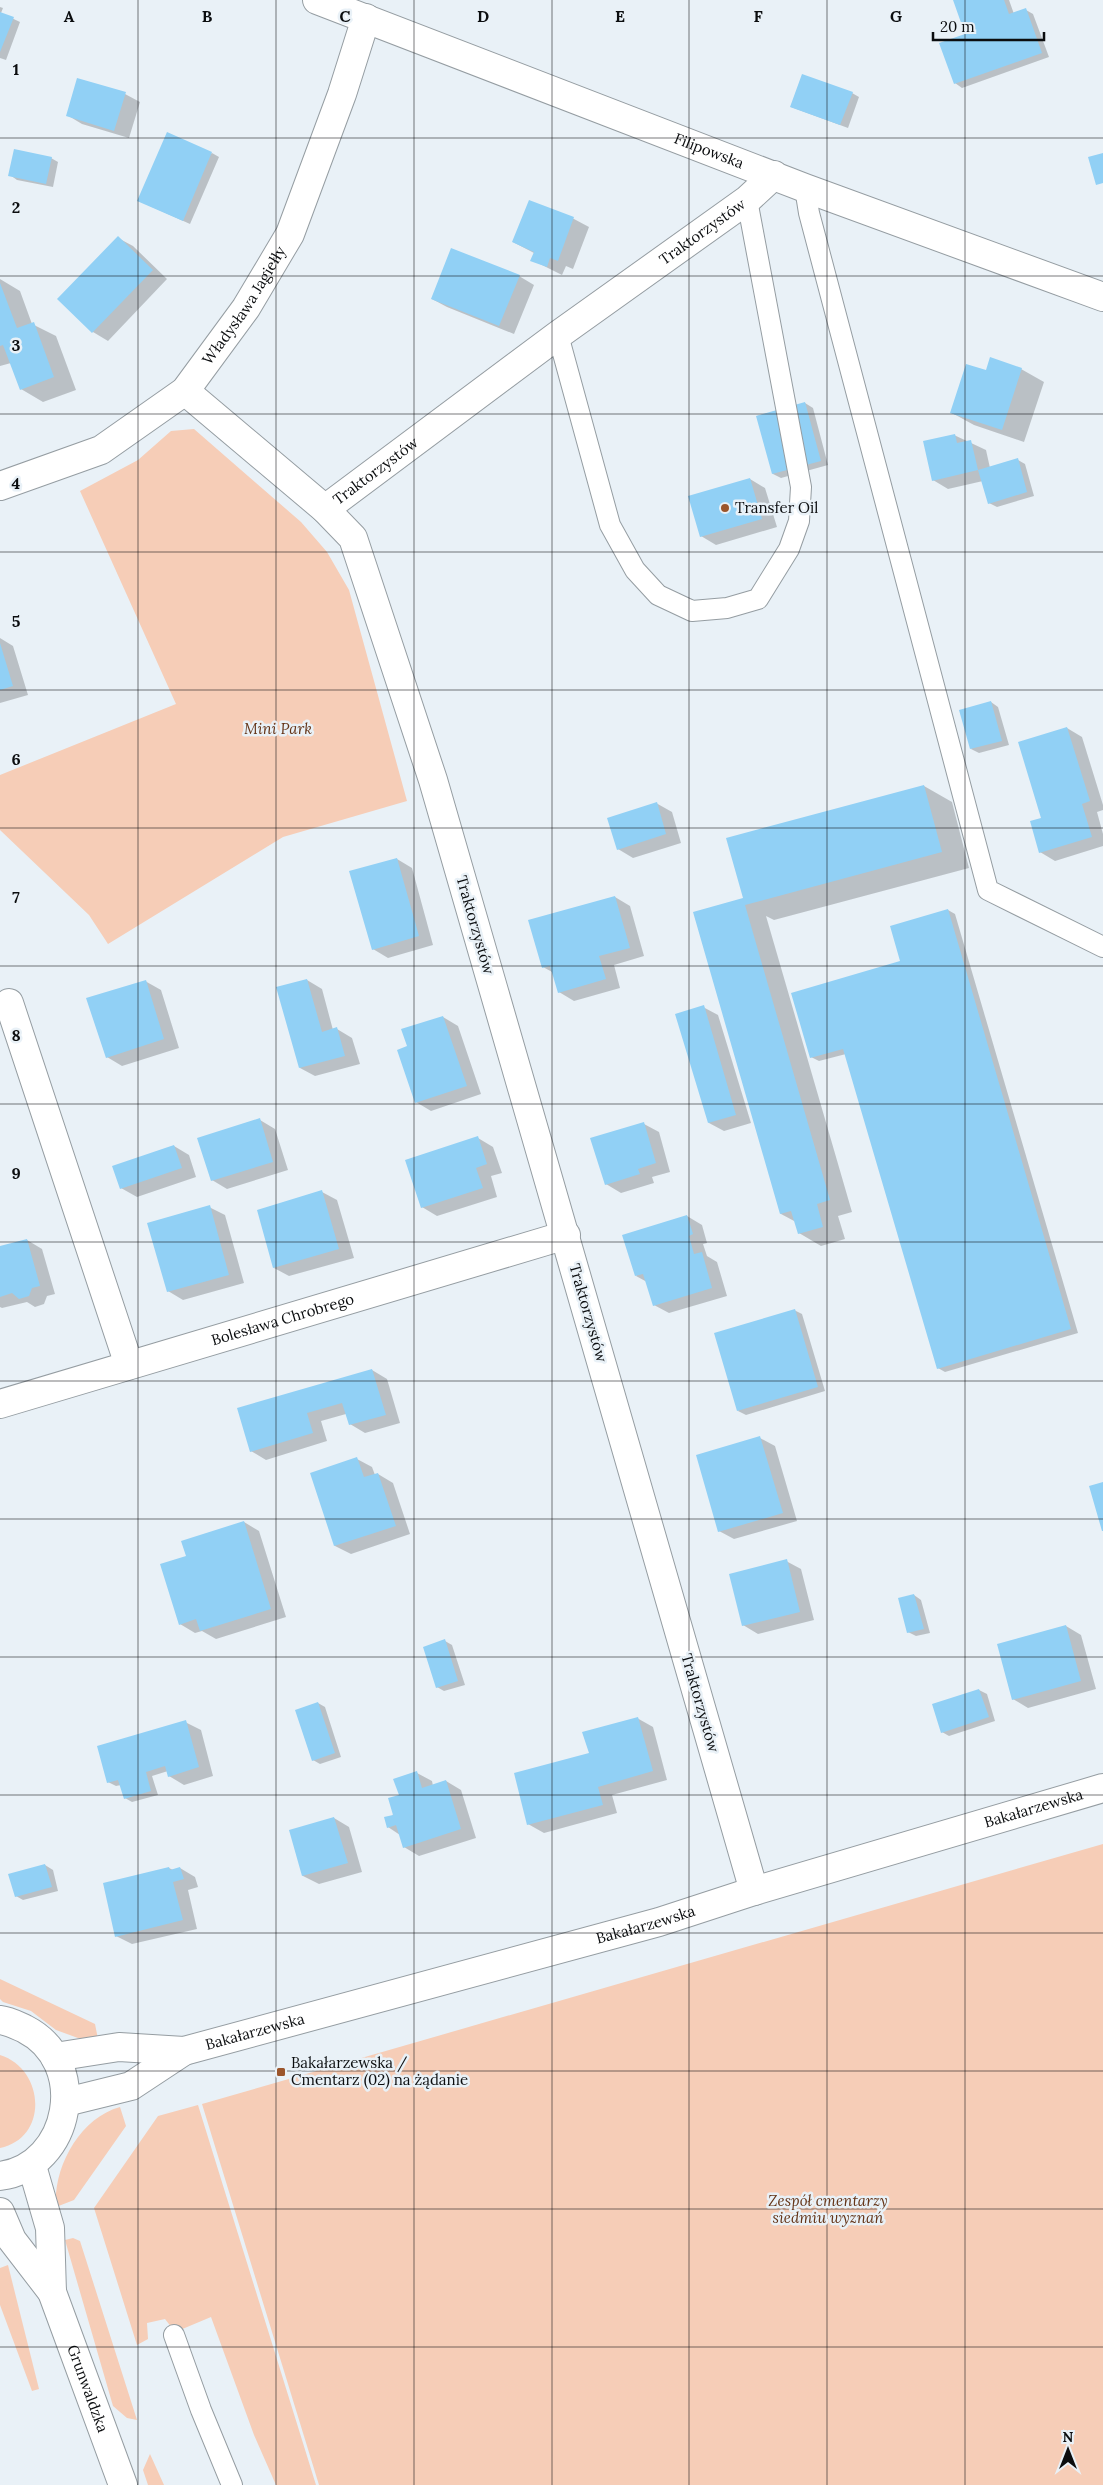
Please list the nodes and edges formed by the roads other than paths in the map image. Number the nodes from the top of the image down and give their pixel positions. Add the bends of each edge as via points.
1 (317, 0) edge
2 (366, 18) junction
3 (774, 175) junction
4 (805, 188) junction
5 (747, 200) junction
6 (1103, 297) edge
7 (558, 335) junction
8 (185, 391) junction
9 (0, 486) edge
10 (325, 509) junction
11 (1103, 947) edge
12 (9, 1003) dead end
13 (566, 1235) junction
14 (129, 1365) junction
15 (0, 1404) edge
16 (1103, 1788) edge
17 (754, 1891) junction
18 (0, 2020) edge
19 (184, 2051) junction
20 (54, 2057) junction
21 (66, 2102) junction
22 (32, 2166) junction
23 (0, 2176) edge
24 (0, 2212) edge
25 (52, 2292) junction
26 (174, 2335) dead end
27 (123, 2485) edge
28 (232, 2485) edge

1 - 2 street, Filipowska
2 - 3 street, Filipowska
2 - 8 street, Władysława Jagiełły via 342,94 290,234 246,308
3 - 4 street, Filipowska
3 - 5 street, Traktorzystów
4 - 6 street, Filipowska
4 - 11 lane via 988,890
5 - 7 street, Traktorzystów
5 - 7 lane via 801,488 799,521 789,549 758,599 727,608 692,611 658,595 635,570 610,525
7 - 10 street, Traktorzystów
8 - 9 street, Władysława Jagiełły via 101,450
8 - 10 street
10 - 13 street, Traktorzystów via 353,538 433,780
12 - 14 street
13 - 14 street, Bolesława Chrobrego
13 - 17 street, Traktorzystów
14 - 15 street, Bolesława Chrobrego
16 - 17 street, Bakałarzewska
17 - 19 street, Bakałarzewska via 659,1922
18 - 20 street via 34,2034
19 - 20 street, Bakałarzewska via 119,2047
19 - 21 street, Bakałarzewska via 131,2086
20 - 21 street via 64,2078
21 - 22 street via 60,2128
22 - 23 street
22 - 25 street, Grunwaldzka via 50,2228
24 - 25 street, Grunwaldzka via 12,2240
25 - 27 street, Grunwaldzka
26 - 28 lane

